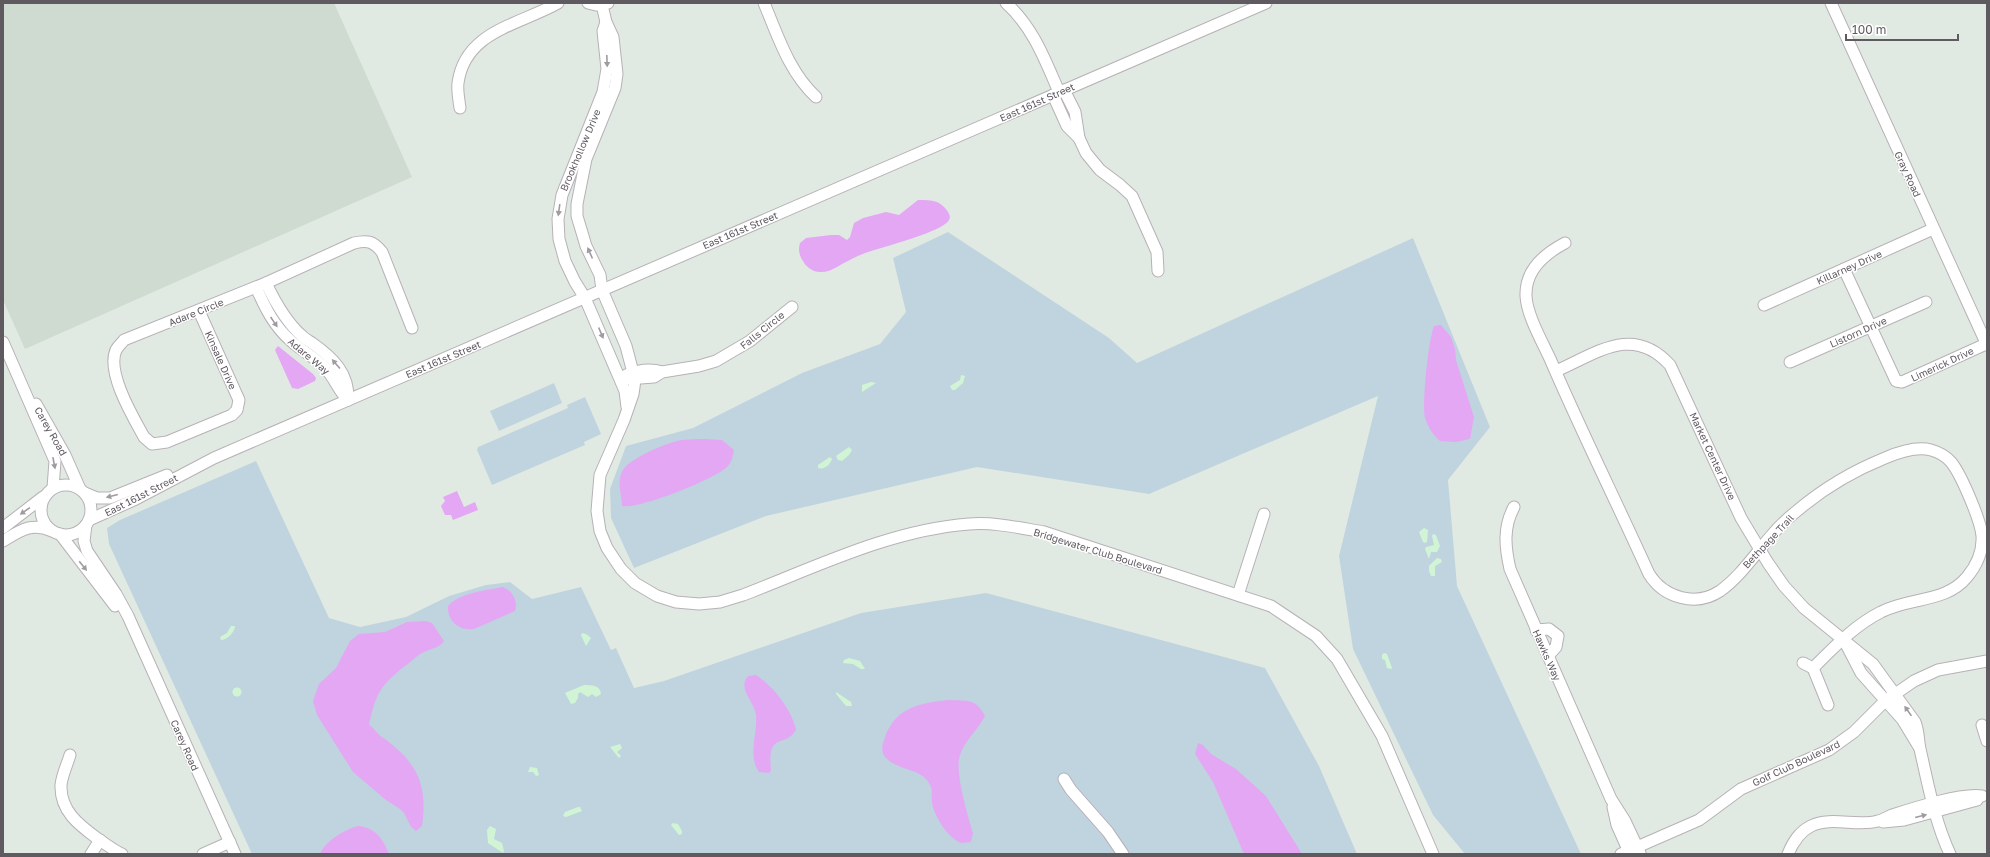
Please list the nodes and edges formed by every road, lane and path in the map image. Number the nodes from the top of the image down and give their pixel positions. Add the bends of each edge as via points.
1 (558, 3) edge
2 (588, 3) edge
3 (764, 3) edge
4 (1006, 3) edge
5 (1266, 3) edge
6 (1831, 3) edge
7 (605, 4) edge
8 (606, 22) junction
9 (1059, 92) junction
10 (816, 97) dead end
11 (460, 108) dead end
12 (1933, 229) junction
13 (1565, 242) dead end
14 (1844, 269) junction
15 (1158, 271) dead end
16 (261, 285) junction
17 (602, 290) junction
18 (585, 298) junction
19 (1926, 302) dead end
20 (1764, 305) dead end
21 (792, 307) dead end
22 (199, 311) junction
23 (1870, 327) junction
24 (412, 328) dead end
25 (3, 342) edge
26 (1987, 345) edge
27 (1790, 362) dead end
28 (1556, 371) junction
29 (18, 375) junction
30 (634, 376) junction
31 (619, 378) junction
32 (348, 400) junction
33 (627, 407) junction
34 (237, 410) joint
35 (214, 458) junction
36 (50, 491) junction
37 (82, 491) junction
38 (1514, 507) dead end
39 (1264, 514) dead end
40 (88, 523) junction
41 (3, 528) edge
42 (56, 533) junction
43 (3, 541) edge
44 (1760, 550) junction
45 (1238, 595) junction
46 (1536, 630) junction
47 (136, 636) junction
48 (1842, 640) junction
49 (1548, 656) junction
50 (1987, 661) edge
51 (1877, 670) junction
52 (1865, 678) junction
53 (1895, 694) junction
54 (1885, 701) junction
55 (1828, 705) dead end
56 (1982, 725) dead end
57 (1987, 741) edge
58 (1920, 747) junction
59 (70, 755) dead end
60 (1064, 779) dead end
61 (1985, 795) edge
62 (1935, 808) junction
63 (100, 840) junction
64 (230, 842) junction
65 (1631, 852) edge
66 (91, 854) edge
67 (122, 854) edge
68 (203, 854) edge
69 (235, 854) edge
70 (1123, 854) edge
71 (1433, 854) edge
72 (1788, 854) edge
73 (1950, 854) edge

1 - 11 street via 478,43 461,68 458,85
2 - 7 street, Brookhollow Drive
3 - 10 street via 794,72
4 - 9 street via 1030,30
5 - 9 street, East 161st Street
6 - 12 street, Gray Road
7 - 8 street, Brookhollow Drive
17 -> 8 street, Brookhollow Drive via 600,275 586,246 576,204 586,159 616,81 613,36
8 -> 18 street, Brookhollow Drive via 603,31 607,69 603,92 562,195 558,218 559,239 565,261
9 - 15 street via 1067,126 1079,138 1086,154 1132,196 1157,252
9 - 17 street, East 161st Street
12 - 14 street, Killarney Drive
12 - 26 street, Gray Road
13 - 28 street, Bethpage Trail via 1550,252 1533,269 1526,295 1530,312
14 - 20 street, Killarney Drive
14 - 23 street
16 - 22 street, Adare Circle
16 - 24 street, Adare Circle via 366,240 375,243 382,252
16 - 32 street, Adare Way via 298,332 324,352 341,370 348,386
17 - 18 street, East 161st Street
17 - 30 street, Bridgewater Club Boulevard via 626,346
18 -> 31 street, Bridgewater Club Boulevard
18 - 32 street, East 161st Street
19 - 23 street, Listorn Drive
21 - 30 street, Falls Circle via 750,342 725,356 699,366 662,372 653,369
22 - 34 street, Kinsale Drive via 239,400
22 - 34 street, Adare Circle via 124,340 116,349 116,379 144,437 152,444 167,442 232,415
23 - 26 street, Limerick Drive via 1898,382
23 - 27 street, Listorn Drive
25 - 29 street, Carey Road
28 - 44 street, Market Center Drive via 1618,344 1635,344 1660,354 1673,371 1741,518
28 - 44 street, Bethpage Trail via 1649,574 1660,587 1673,595 1686,598 1713,594 1727,585
29 -> 36 street, Carey Road via 55,461
29 - 37 street, Carey Road via 65,455
30 - 31 street, Falls Circle
30 - 33 street, Bridgewater Club Boulevard via 633,394
31 - 33 street, Bridgewater Club Boulevard via 625,392
32 - 35 street, East 161st Street
33 - 45 street, Bridgewater Club Boulevard via 600,476 597,512 600,531 607,548 635,583 657,596 676,602 720,602 883,540 918,531 970,524 1013,526 1044,532
35 -> 37 street, East 161st Street via 110,498 97,498
35 - 40 street, East 161st Street
36 - 37 street via 67,485
36 -> 41 street
36 - 42 street via 42,501 42,518
37 - 40 street via 91,506
38 - 46 street, Hawks Way via 1507,520 1507,556
39 - 45 street
40 - 42 street via 74,534
40 - 47 street, Carey Road via 84,541 86,551 116,594
42 - 43 street via 42,526 34,526 17,532
42 -> 47 street, Carey Road via 107,595
44 - 48 street, Market Center Drive via 1784,586 1804,608
44 - 48 street, Bethpage Trail via 1800,508 1834,483 1865,467 1902,451 1916,449 1931,450 1951,462 1981,526 1980,553 1974,568 1963,582 1951,591 1891,607 1870,618
45 - 71 street, Bridgewater Club Boulevard via 1271,606 1293,619 1316,636 1337,659 1382,736
46 - 49 street, Hawks Way
46 - 49 street via 1549,629 1558,636 1556,647
47 - 64 street, Carey Road
48 - 51 street, Market Center Drive via 1867,658
48 - 52 street, Market Center Drive
48 - 55 street, Bethpage Trail via 1808,665
49 - 65 street, Hawks Way via 1611,799 1617,825
50 - 53 street, Golf Club Boulevard via 1938,670 1914,681
51 - 52 street
51 - 53 street, Market Center Drive
52 - 54 street, Market Center Drive
53 - 54 street, Golf Club Boulevard
58 -> 53 street, Market Center Drive via 1915,722
54 - 58 street, Market Center Drive via 1902,719
54 - 65 street, Golf Club Boulevard via 1854,732 1829,750 1741,789 1699,820
56 - 57 street
58 - 62 street, Market Center Drive
59 - 63 street via 61,784 64,804 74,820
60 - 70 street
61 - 62 street via 1974,794
62 - 72 street via 1901,812 1878,821 1823,823 1812,826 1799,835
62 - 73 street, Market Center Drive
63 - 66 street
63 - 67 street
64 - 68 street
64 - 69 street, Carey Road

